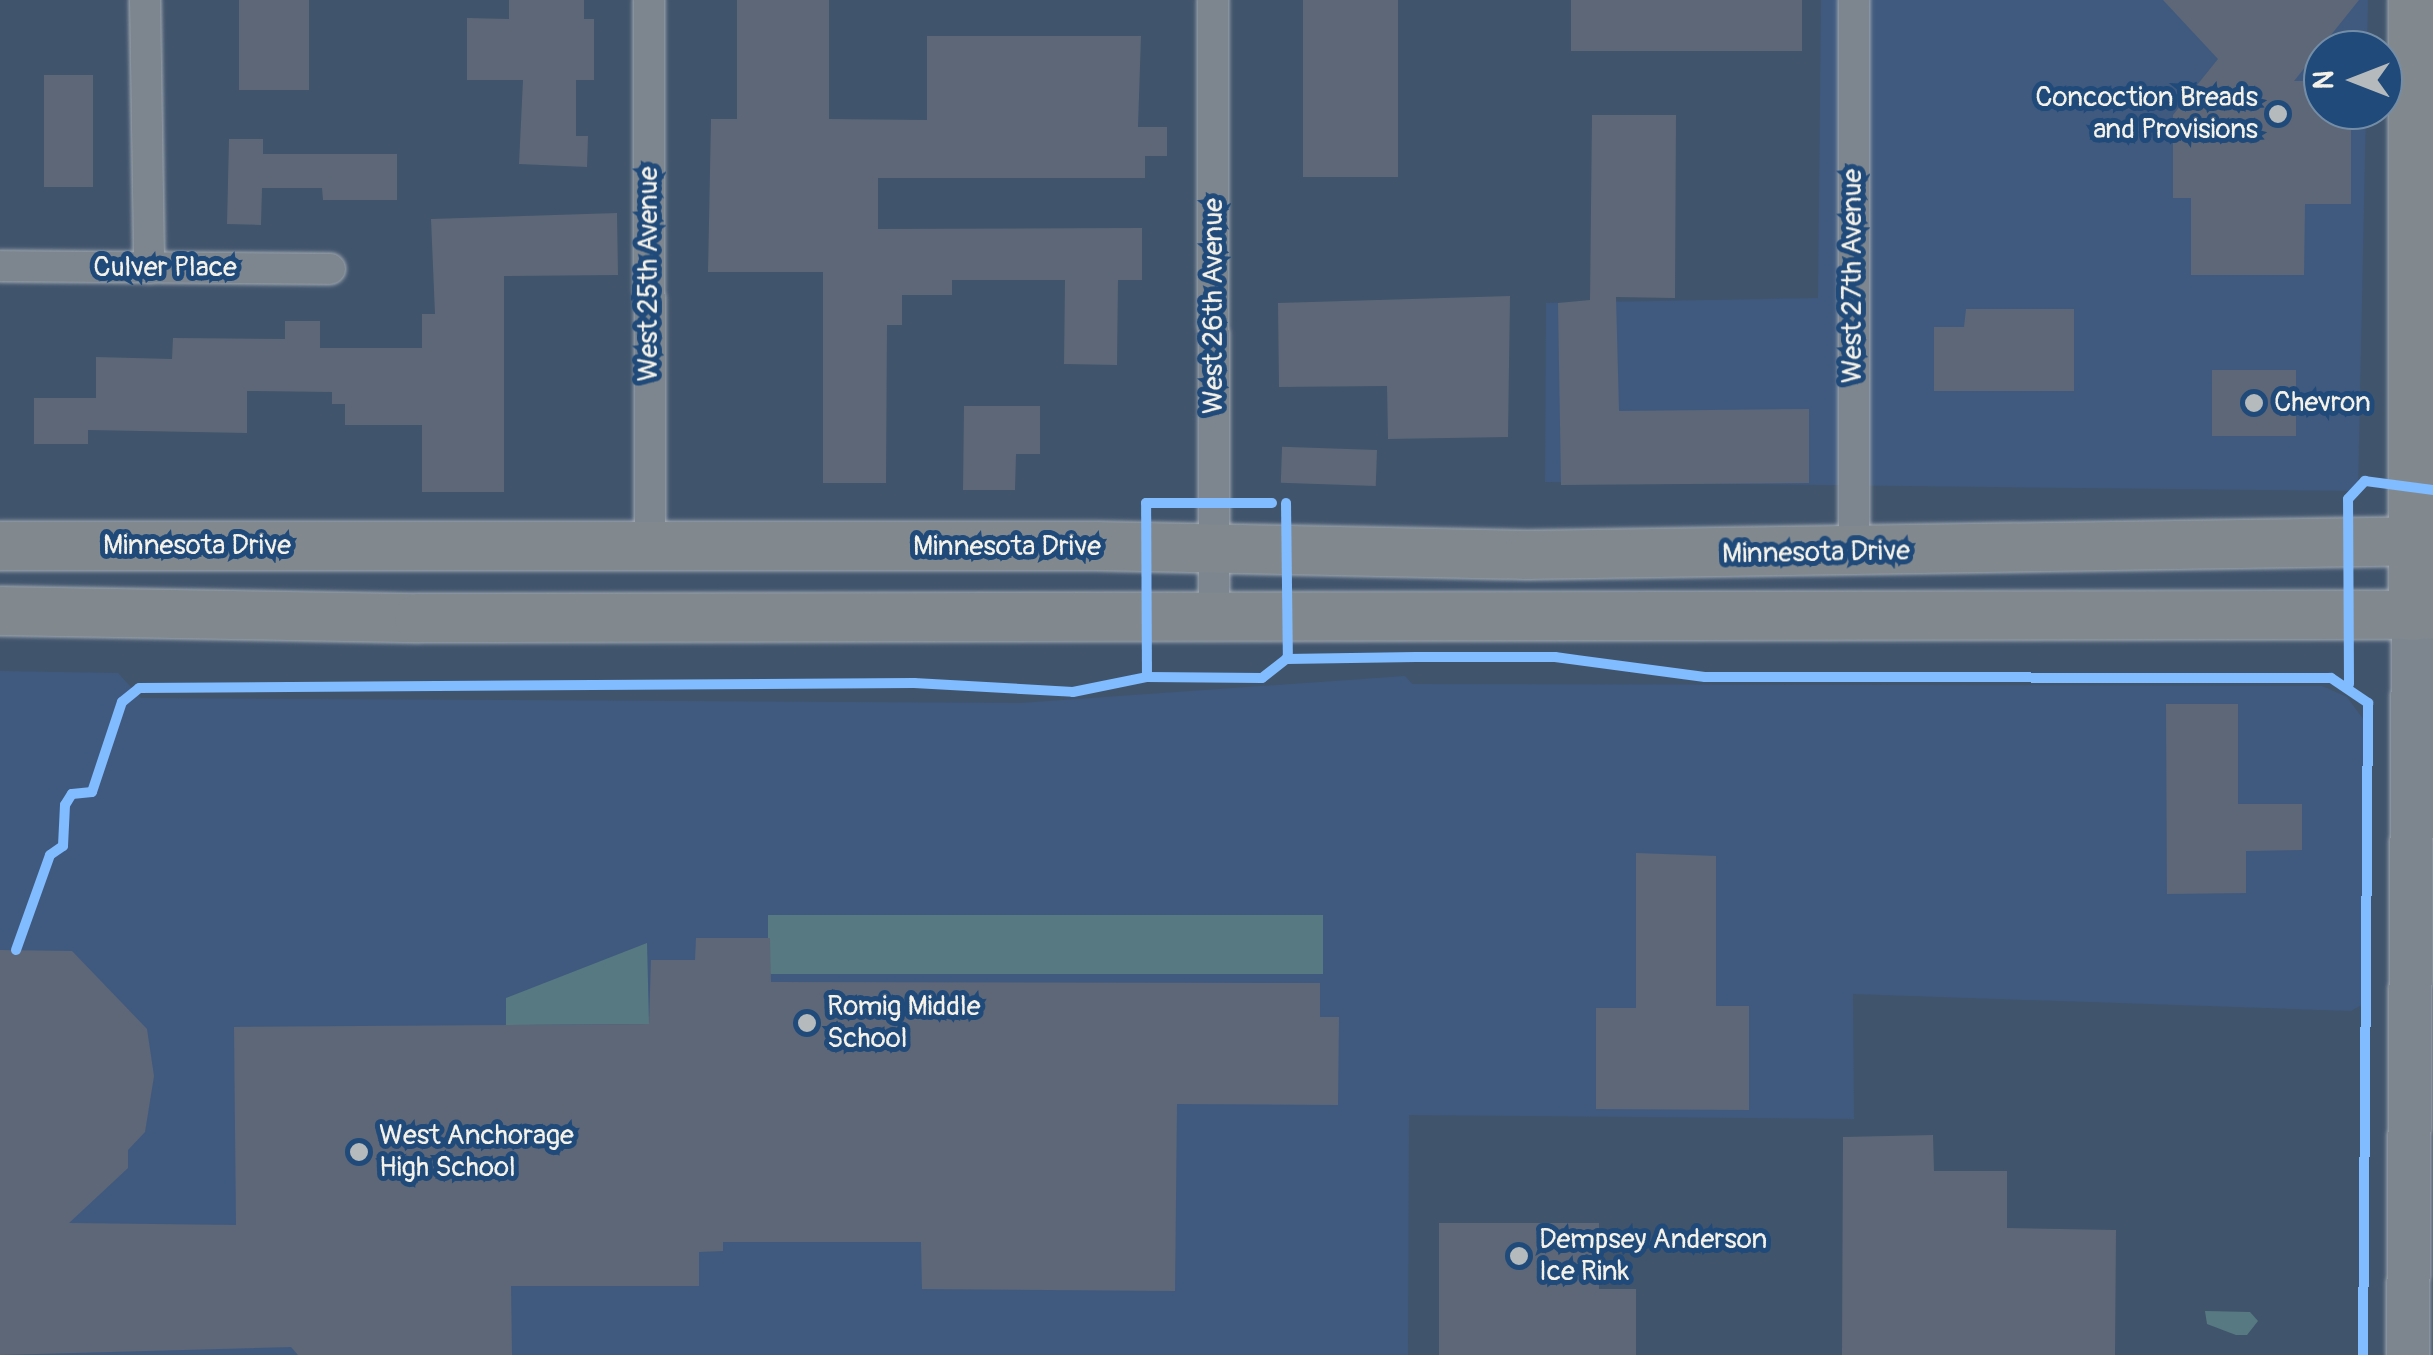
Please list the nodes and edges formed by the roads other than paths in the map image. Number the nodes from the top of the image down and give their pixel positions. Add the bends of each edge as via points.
1 (145, 0) edge
2 (649, 0) edge
3 (1213, 0) edge
4 (1854, 0) edge
5 (2413, 0) edge
6 (0, 266) edge
7 (148, 268) junction
8 (330, 269) dead end
9 (2422, 541) edge
10 (0, 546) edge
11 (650, 547) junction
12 (1214, 548) junction
13 (1854, 553) junction
14 (0, 611) edge
15 (1214, 612) junction
16 (2423, 616) edge
17 (2408, 1355) edge

1 - 7 street
2 - 11 street, West 25th Avenue
3 - 12 street, West 26th Avenue
4 - 13 street, West 27th Avenue
5 - 9 main road
6 - 7 street, Culver Place
7 - 8 street, Culver Place
9 - 13 main road, Minnesota Drive
9 - 16 main road
10 - 11 main road, Minnesota Drive
11 - 12 main road, Minnesota Drive
12 - 13 main road, Minnesota Drive
12 - 15 street, West 26th Avenue
14 - 15 main road, Minnesota Drive via 418,618
15 - 16 main road, Minnesota Drive
16 - 17 main road

